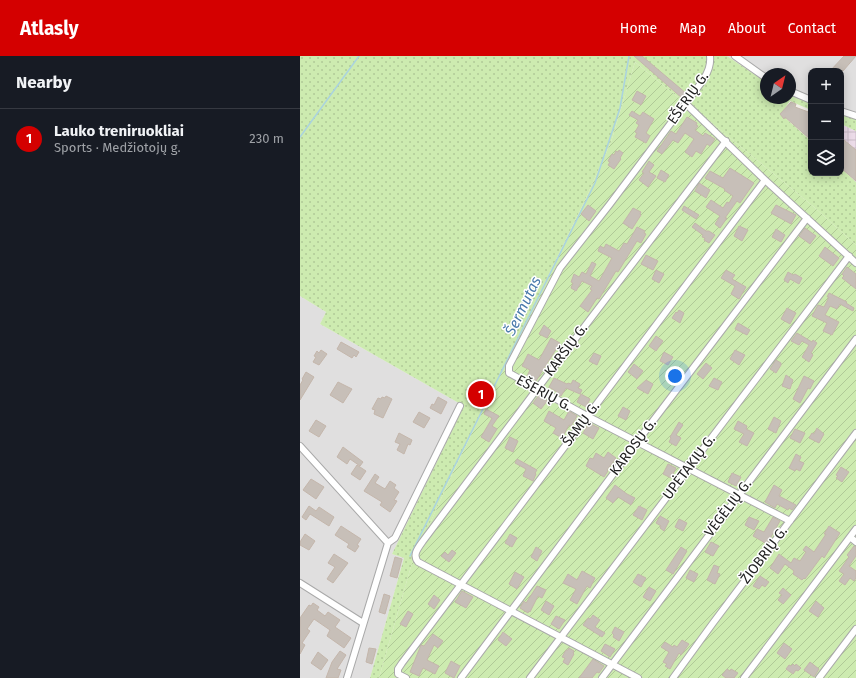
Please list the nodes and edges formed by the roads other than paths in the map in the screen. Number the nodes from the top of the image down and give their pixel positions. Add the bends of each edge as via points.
1 (710, 56) edge
2 (735, 56) edge
3 (760, 74) edge
4 (796, 94) edge
5 (808, 99) edge
6 (685, 103) junction
7 (844, 112) edge
8 (856, 116) edge
9 (726, 142) junction
10 (765, 180) junction
11 (807, 218) junction
12 (849, 256) junction
13 (856, 263) edge
14 (856, 339) edge
15 (537, 389) junction
16 (460, 406) dead end
17 (587, 416) junction
18 (856, 433) edge
19 (637, 442) junction
20 (300, 446) edge
21 (688, 468) junction
22 (739, 494) junction
23 (790, 521) junction
24 (856, 528) edge
25 (850, 537) junction
26 (856, 542) edge
27 (388, 543) junction
28 (300, 583) edge
29 (460, 585) junction
30 (512, 611) junction
31 (363, 623) junction
32 (856, 629) edge
33 (561, 637) junction
34 (612, 664) junction
35 (347, 678) edge
36 (406, 678) edge
37 (462, 678) edge
38 (530, 678) edge
39 (602, 678) edge
40 (638, 678) edge
41 (673, 678) edge
42 (744, 678) edge
43 (819, 678) edge

1 - 6 street, EŠERIŲ G. via 709,71
2 - 3 street
4 - 5 street
6 - 9 street
6 - 15 street, EŠERIŲ G. via 560,268 518,348 508,373
7 - 8 street
9 - 10 street
9 - 15 street, KARŠIŲ G.
10 - 11 street
10 - 17 street, ŠAMŲ G.
11 - 12 street
11 - 19 street, KAROSŲ G.
12 - 13 street
12 - 21 street, UPĖTAKIŲ G.
14 - 22 street, VĖGĖLIŲ G.
15 - 17 street, EŠERIŲ G.
15 - 29 street, KARŠIŲ G. via 416,553 418,562
16 - 27 street via 395,538
17 - 19 street, EŠERIŲ G.
17 - 29 street, ŠAMŲ G.
18 - 23 street, ŽIOBRIŲ G.
19 - 21 street, EŠERIŲ G.
19 - 30 street, KAROSŲ G.
20 - 27 street
21 - 22 street, EŠERIŲ G.
21 - 33 street, UPĖTAKIŲ G.
22 - 23 street, EŠERIŲ G.
22 - 34 street, VĖGĖLIŲ G.
23 - 41 street, ŽIOBRIŲ G.
24 - 25 street
25 - 26 street
25 - 42 street
27 - 31 street
28 - 31 street
29 - 30 street
29 - 36 street, ŠAMŲ G. via 398,669 398,674
30 - 33 street
30 - 37 street, KAROSŲ G.
31 - 35 street
32 - 43 street
33 - 34 street
33 - 38 street, UPĖTAKIŲ G.
34 - 39 street, VĖGĖLIŲ G.
34 - 40 street

